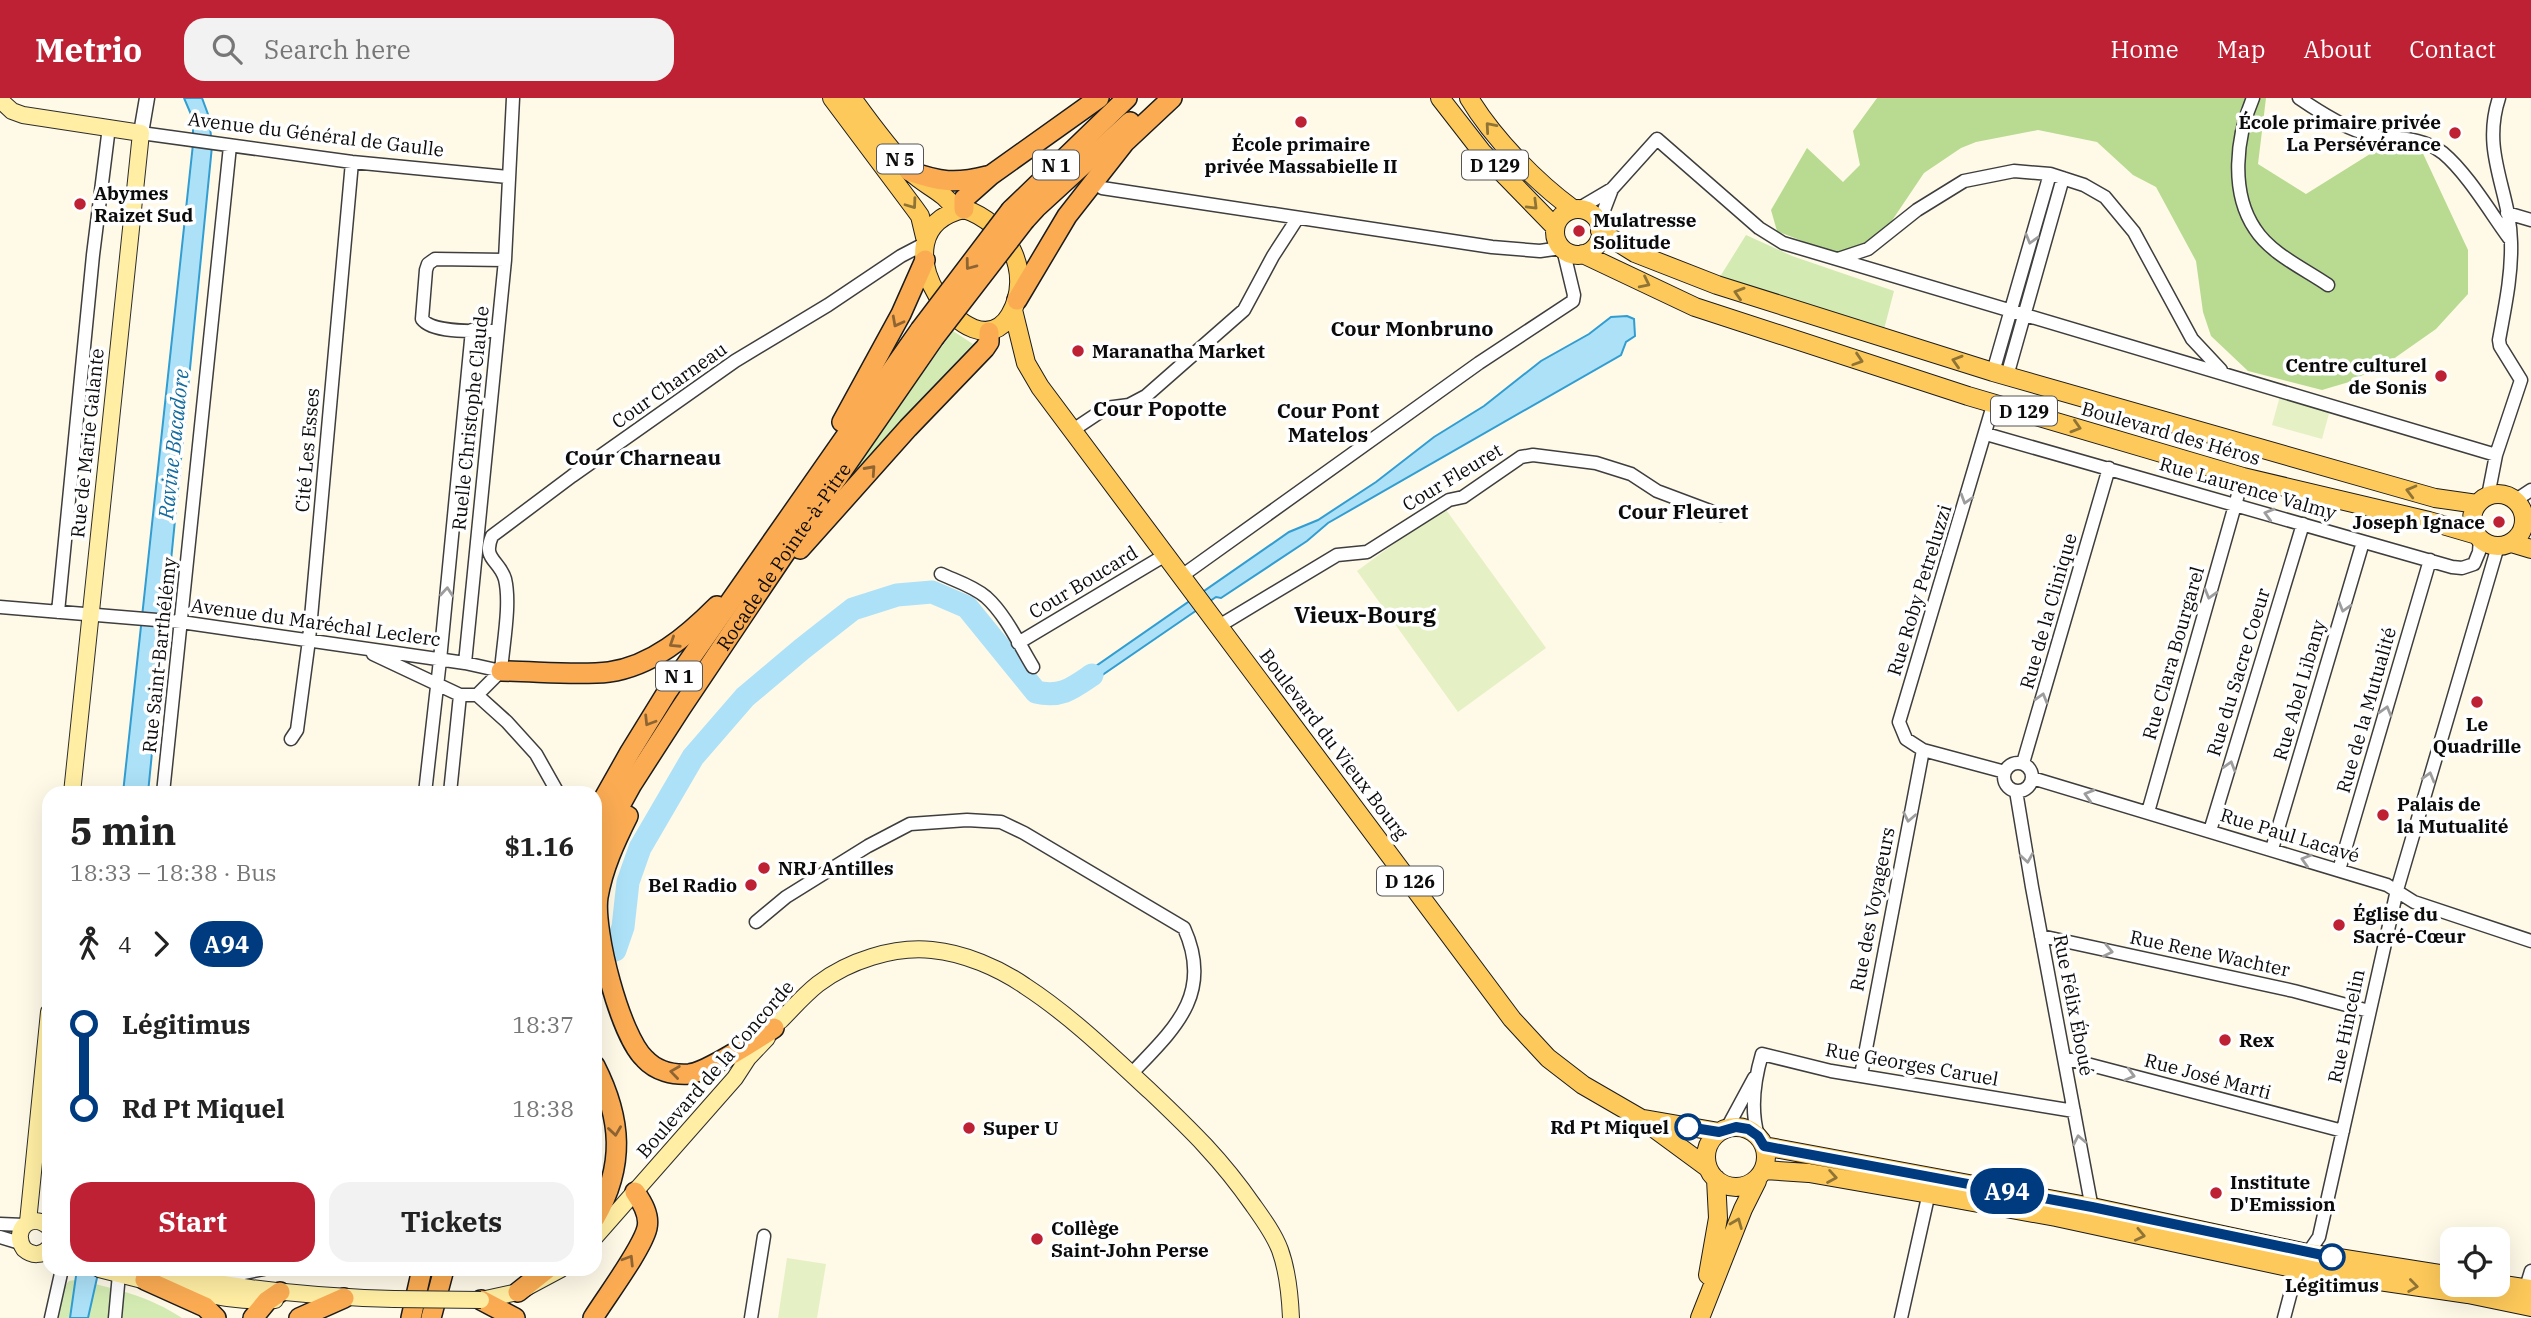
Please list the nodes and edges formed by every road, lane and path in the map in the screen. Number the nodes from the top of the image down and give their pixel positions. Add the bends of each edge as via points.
1 (147, 98) edge
2 (513, 98) edge
3 (832, 98) edge
4 (852, 98) edge
5 (1100, 98) edge
6 (1127, 98) edge
7 (1157, 98) edge
8 (1172, 98) edge
9 (1440, 98) edge
10 (1469, 98) edge
11 (2253, 98) edge
12 (2299, 98) edge
13 (2498, 98) edge
14 (0, 100) edge
15 (1136, 117) junction
16 (110, 127) junction
17 (141, 133) junction
18 (1125, 142) junction
19 (226, 145) junction
20 (352, 162) junction
21 (909, 171) junction
22 (2050, 174) junction
23 (991, 175) junction
24 (508, 177) junction
25 (2063, 178) junction
26 (1102, 188) dead end
27 (1612, 189) junction
28 (1576, 209) junction
29 (960, 210) junction
30 (2507, 213) junction
31 (1018, 215) junction
32 (1297, 219) junction
33 (2531, 220) edge
34 (1600, 227) junction
35 (2511, 241) junction
36 (1563, 246) junction
37 (925, 247) junction
38 (505, 260) junction
39 (1837, 260) junction
40 (2329, 285) dead end
41 (1015, 305) junction
42 (2011, 310) junction
43 (2024, 314) junction
44 (472, 330) junction
45 (498, 331) junction
46 (991, 332) junction
47 (927, 334) junction
48 (1026, 363) junction
49 (2224, 373) junction
50 (2000, 374) junction
51 (2526, 379) edge
52 (1994, 402) junction
53 (1073, 430) junction
54 (1986, 433) junction
55 (2496, 455) junction
56 (2109, 468) junction
57 (815, 469) junction
58 (2243, 477) junction
59 (2531, 490) edge
60 (2482, 500) junction
61 (2235, 505) junction
62 (2523, 510) edge
63 (1721, 515) dead end
64 (2303, 524) junction
65 (2478, 537) junction
66 (2363, 542) junction
67 (771, 544) junction
68 (2504, 544) junction
69 (2531, 549) edge
70 (1167, 554) junction
71 (2430, 560) junction
72 (758, 562) junction
73 (941, 574) dead end
74 (1187, 582) junction
75 (759, 594) junction
76 (0, 607) edge
77 (58, 612) junction
78 (91, 614) junction
79 (707, 615) junction
80 (1214, 620) junction
81 (176, 622) junction
82 (309, 640) junction
83 (1018, 643) junction
84 (363, 649) junction
85 (440, 660) junction
86 (465, 663) junction
87 (1032, 667) dead end
88 (501, 671) junction
89 (438, 685) junction
90 (460, 695) junction
91 (477, 695) junction
92 (692, 695) junction
93 (291, 739) dead end
94 (1923, 750) junction
95 (2023, 763) junction
96 (2005, 772) junction
97 (2032, 779) junction
98 (73, 786) edge
99 (164, 786) edge
100 (426, 786) edge
101 (451, 786) edge
102 (554, 786) edge
103 (2016, 790) junction
104 (602, 802) edge
105 (2148, 812) junction
106 (2210, 831) junction
107 (602, 838) edge
108 (2272, 849) junction
109 (2339, 870) junction
110 (602, 883) edge
111 (2397, 890) junction
112 (756, 922) dead end
113 (2041, 936) junction
114 (2531, 941) edge
115 (602, 946) edge
116 (2369, 1012) junction
117 (777, 1025) junction
118 (2064, 1058) junction
119 (1757, 1072) junction
120 (1132, 1073) junction
121 (1861, 1075) junction
122 (42, 1081) edge
123 (602, 1083) edge
124 (2074, 1111) junction
125 (1640, 1118) junction
126 (1723, 1130) junction
127 (2343, 1131) junction
128 (1761, 1141) junction
129 (1712, 1173) junction
130 (1760, 1175) junction
131 (1930, 1186) junction
132 (635, 1192) junction
133 (602, 1206) edge
134 (2092, 1207) junction
135 (0, 1224) edge
136 (36, 1224) edge
137 (2095, 1226) junction
138 (602, 1229) edge
139 (764, 1236) dead end
140 (0, 1237) edge
141 (20, 1243) junction
142 (42, 1252) edge
143 (2307, 1253) junction
144 (2297, 1269) junction
145 (2440, 1274) edge
146 (60, 1276) edge
147 (109, 1276) edge
148 (149, 1276) edge
149 (150, 1276) edge
150 (155, 1276) edge
151 (230, 1276) edge
152 (420, 1276) edge
153 (442, 1276) edge
154 (538, 1276) edge
155 (548, 1276) edge
156 (201, 1282) junction
157 (2510, 1287) edge
158 (518, 1292) junction
159 (2528, 1292) edge
160 (273, 1297) junction
161 (344, 1298) junction
162 (481, 1300) junction
163 (1701, 1313) edge
164 (51, 1318) edge
165 (116, 1318) edge
166 (216, 1318) edge
167 (253, 1318) edge
168 (299, 1318) edge
169 (411, 1318) edge
170 (431, 1318) edge
171 (515, 1318) edge
172 (593, 1318) edge
173 (751, 1318) edge
174 (1291, 1318) edge
175 (1901, 1318) edge
176 (2284, 1318) edge

1 - 17 street, Rue de Marie Galante
2 - 24 street, Ruelle Christophe Claude
3 -> 37 main road, N 5 via 920,216
4 - 21 main road, N 5
5 - 23 highway
6 - 31 highway, N 1
7 - 15 highway, N 1
8 - 18 highway
9 -> 36 main road, Boulevard des Héros / D 129
28 -> 10 main road, D 129 via 1536,179
11 - 40 street via 2237,160 2245,207 2255,229 2272,247
12 - 35 street via 2368,134 2413,139 2442,153
13 - 30 street via 2492,118 2493,152
14 - 16 main road, Avenue du Général de Gaulle via 23,115
15 - 18 highway
15 - 31 highway, N 1
16 - 17 main road, Avenue du Général de Gaulle
16 - 77 street
17 - 19 street, Avenue du Général de Gaulle
17 - 78 main road, Rue de Marie Galante
18 - 41 highway via 1067,216
19 - 20 street, Avenue du Général de Gaulle
19 - 81 street, Rue Saint-Barthélémy
20 - 24 street, Avenue du Général de Gaulle
20 - 82 street, Cité Les Esses
21 - 23 highway via 947,182
21 - 29 main road, N 5
22 - 25 street
22 - 39 street via 2014,171 1964,181 1868,248
22 -> 42 street
23 - 29 highway via 964,199
24 - 38 street, Ruelle Christophe Claude
25 - 43 street
25 - 49 street via 2084,185 2110,203 2133,232 2192,339
26 - 32 street
27 - 28 street
27 - 34 street
27 - 39 street via 1657,139 1759,228 1783,243
28 - 34 main road, D 129 via 1590,213
28 - 36 main road via 1562,215
29 - 37 main road via 941,219
29 - 41 main road via 990,222 1017,257 1020,275
30 - 33 street
30 - 35 street
31 - 47 highway, N 1, bridge
32 - 36 street via 1492,247
32 - 53 street via 1244,310 1146,396 1106,408
34 - 36 main road via 1597,244
50 -> 34 main road, Boulevard des Héros / D 129 via 1717,285 1635,253
35 - 51 street via 2510,281 2499,340
36 -> 52 main road, Boulevard des Héros / D 129 via 1695,307
36 - 74 street via 1573,301 1479,363
37 - 46 main road via 935,290 949,311 967,326
37 -> 57 highway via 901,314
37 - 88 street, Cour Charneau via 901,256 736,362 492,536 489,556 504,576 507,591
38 - 44 street via 435,259 428,264 424,323
38 - 45 street, Ruelle Christophe Claude
39 - 42 street
41 - 46 main road via 1006,322
41 - 48 main road, Boulevard du Vieux Bourg / D 126
42 - 43 street
42 - 50 street
43 - 49 street
43 - 50 street
44 - 45 street
85 -> 44 street
45 - 86 street, Ruelle Christophe Claude
46 - 48 main road, Boulevard du Vieux Bourg / D 126
75 -> 46 highway via 985,348
47 - 67 highway, Rocade de Pointe-à-Pitre / N 1
47 - 75 highway, Rocade de Pointe-à-Pitre / N 1
48 - 53 main road, Boulevard du Vieux Bourg / D 126
49 - 55 street
60 -> 50 main road, Boulevard des Héros / D 129 via 2447,501 2423,495
51 - 55 street
52 - 54 street
52 -> 58 main road, Boulevard des Héros / D 129
53 - 70 main road, Boulevard du Vieux Bourg / D 126
54 - 56 street, Rue Laurence Valmy
54 -> 94 street, Rue Roby Petreluzzi via 1899,722 1906,739
55 - 60 street
56 - 61 street, Rue Laurence Valmy
95 -> 56 street, Rue de la Clinique
57 - 67 highway
57 - 79 highway
58 - 61 street, Rue Clara Bourgarel
58 - 65 main road, Boulevard des Héros / D 129 via 2442,524
59 - 62 street
60 - 62 main road, D 129 via 2502,494
60 - 65 main road via 2472,519
64 -> 61 street, Rue Laurence Valmy
61 -> 105 street, Rue Clara Bourgarel
62 - 68 main road via 2522,530
63 - 80 street, Cour Fleuret via 1596,463 1521,457 1463,497 1449,500 1367,552 1337,555
64 - 66 street, Rue Laurence Valmy
106 -> 64 street, Rue du Sacre Coeur
65 - 68 main road, D 129 via 2491,545
65 - 71 street, Rue Laurence Valmy via 2478,557 2469,566 2452,567
66 - 71 street, Rue Laurence Valmy
66 -> 108 street, Rue Abel Libany
67 - 72 highway, Rocade de Pointe-à-Pitre / N 1
68 - 69 main road, D 129
111 -> 68 street, Rue Hincelin via 2487,577
70 - 74 main road, Boulevard du Vieux Bourg / D 126
70 - 83 street, Cour Boucard
109 -> 71 street, Rue de la Mutualité
72 - 79 highway
72 -> 104 highway, Rocade de Pointe-à-Pitre / N 1 via 667,692
73 - 83 street via 985,596
74 - 80 main road, Boulevard du Vieux Bourg / D 126
75 - 92 highway, Rocade de Pointe-à-Pitre / N 1
76 - 77 street, Avenue du Maréchal Leclerc
77 - 78 street, Avenue du Maréchal Leclerc
78 - 81 street, Avenue du Maréchal Leclerc
78 - 98 main road, Rue de Marie Galante
79 -> 88 highway via 665,650 626,668 607,672
80 - 125 main road, Boulevard du Vieux Bourg / D 126 via 1512,1019 1548,1058
81 - 82 street, Avenue du Maréchal Leclerc
81 - 99 street, Rue Saint-Barthélémy
82 - 84 street, Avenue du Maréchal Leclerc
82 - 93 street, Cité Les Esses via 298,730
83 - 87 street
84 - 85 street, Avenue du Maréchal Leclerc
84 - 89 street
85 - 86 street, Avenue du Maréchal Leclerc
85 - 89 street
86 - 88 street, Avenue du Maréchal Leclerc
88 - 91 street
89 - 90 street
89 - 100 street
90 - 91 street
90 - 101 street
91 - 102 street via 536,754
92 - 107 highway, Rocade de Pointe-à-Pitre / N 1
110 -> 92 highway via 618,836
94 - 96 street
94 -> 121 street, Rue des Voyageurs
95 - 96 street via 2012,764
95 - 97 street
96 - 103 street via 2006,784
97 - 103 street via 2027,788
105 -> 97 street, Rue Paul Lacavé
103 -> 113 street, Rue Félix Éboué
105 - 106 street, Rue Paul Lacavé
106 - 108 street, Rue Paul Lacavé
109 -> 108 street, Rue Paul Lacavé
109 - 111 street, Rue Paul Lacavé
111 - 114 street, Rue Paul Lacavé via 2414,902
111 - 116 street, Rue Hincelin
112 - 120 street via 786,897 910,824 1000,822 1184,928 1195,966 1193,993 1183,1016
113 -> 116 street, Rue Rene Wachter via 2294,991
113 - 118 street, Rue Félix Éboué
117 -> 115 highway via 692,1074 656,1068 638,1051 624,1023
116 - 127 street, Rue Hincelin
117 - 120 main road, Boulevard de la Concorde via 819,983 860,961 895,953 939,951 986,965 1026,986
117 - 132 main road, Boulevard de la Concorde
118 - 124 street, Rue Félix Éboué
118 -> 127 street, Rue José Marti
119 - 121 street, Rue Georges Caruel via 1762,1054
119 - 126 street, Rue Georges Caruel
119 - 128 street via 1752,1110
120 - 174 main road, Boulevard de la Concorde via 1210,1149 1266,1223 1280,1249
121 - 124 street, Rue Georges Caruel
122 - 136 main road via 30,1199
123 -> 133 highway via 617,1144 616,1170
134 -> 124 street, Rue Félix Éboué
125 - 126 main road, Boulevard du Vieux Bourg / D 126
125 - 129 main road, Boulevard du Vieux Bourg / D 126
126 - 128 main road via 1748,1129
126 - 129 main road via 1707,1148
127 - 143 street, Rue Hincelin via 2319,1237
128 - 130 main road via 1766,1158
128 - 131 main road
129 - 130 main road via 1731,1187 1741,1188
129 - 163 main road via 1718,1218
130 -> 131 main road via 1809,1172
163 -> 130 main road
131 - 134 main road
131 - 137 main road
131 - 175 street
132 - 138 main road, Boulevard de la Concorde
172 -> 132 highway via 647,1227 643,1204
134 - 137 street, Rue Félix Éboué
134 - 143 main road
135 - 136 street
136 - 141 main road via 19,1232
137 -> 144 main road
139 - 173 street
140 - 141 street
141 - 142 main road via 28,1252
143 - 144 street, Rue Hincelin
143 - 145 main road
144 -> 159 main road via 2468,1294
144 - 176 street, Rue Hincelin
146 - 164 street
147 - 165 street
148 - 166 highway
149 - 160 main road via 219,1298
150 - 156 main road
151 - 156 street
152 - 169 highway
153 - 170 highway
154 - 158 highway
155 - 158 main road
156 - 160 main road
157 - 159 main road
158 - 162 main road
160 - 161 main road
160 - 167 highway
161 - 162 main road, bridge
161 - 168 highway
162 - 171 highway

